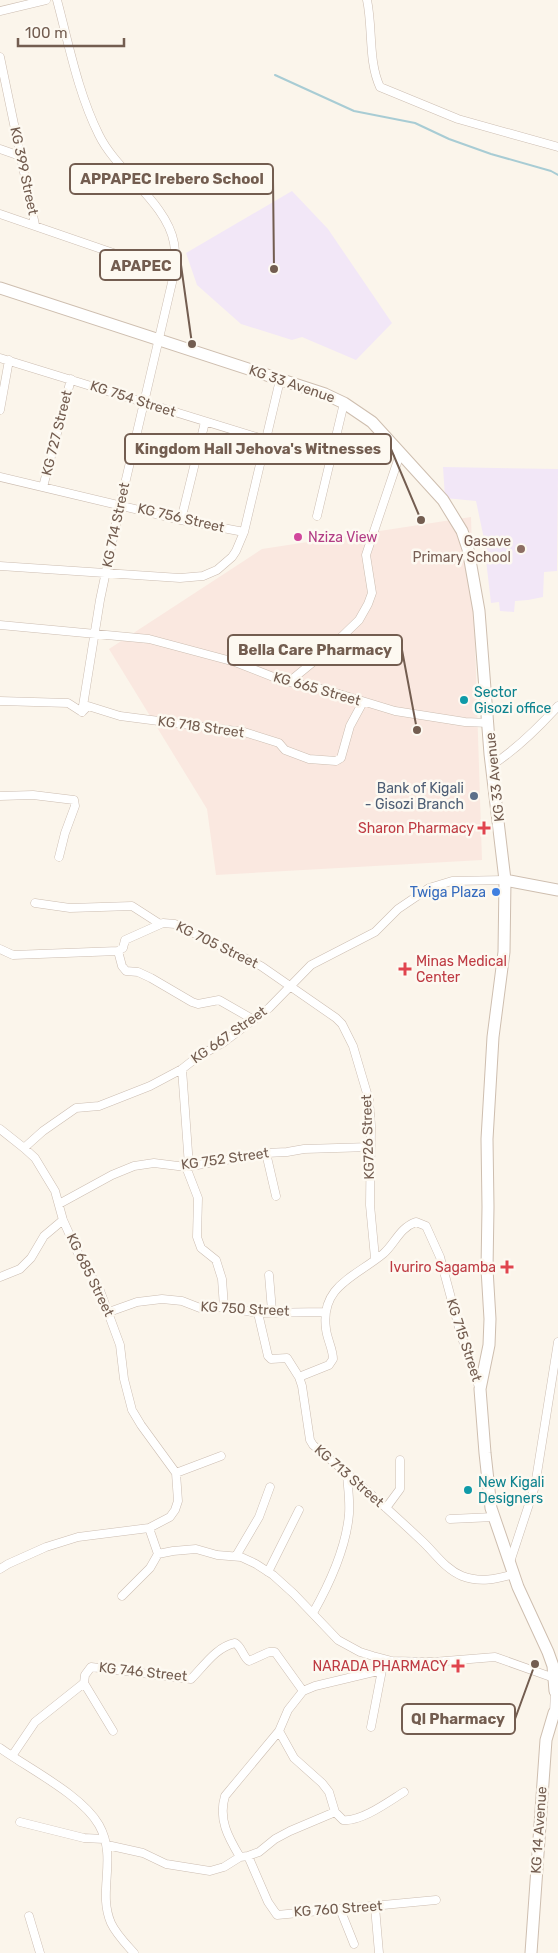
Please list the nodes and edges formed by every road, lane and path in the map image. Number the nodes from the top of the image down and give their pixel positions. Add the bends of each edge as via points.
1 (46, 0) edge
2 (57, 0) edge
3 (367, 0) edge
4 (0, 11) edge
5 (0, 57) edge
6 (2, 82) edge
7 (558, 147) edge
8 (0, 149) edge
9 (20, 156) junction
10 (0, 214) edge
11 (35, 225) junction
12 (174, 274) junction
13 (0, 288) edge
14 (158, 339) junction
15 (0, 358) edge
16 (9, 360) junction
17 (71, 379) junction
18 (280, 380) junction
19 (144, 402) junction
20 (344, 403) junction
21 (0, 410) edge
22 (206, 422) junction
23 (266, 440) junction
24 (400, 454) junction
25 (0, 477) edge
26 (44, 487) junction
27 (120, 504) junction
28 (317, 516) dead end
29 (181, 520) junction
30 (244, 532) junction
31 (0, 566) edge
32 (106, 573) junction
33 (0, 625) edge
34 (95, 634) junction
35 (290, 681) junction
36 (0, 701) edge
37 (363, 702) junction
38 (558, 706) edge
39 (82, 712) junction
40 (489, 723) junction
41 (492, 765) junction
42 (0, 796) edge
43 (59, 856) dead end
44 (506, 880) junction
45 (558, 890) edge
46 (35, 903) dead end
47 (160, 924) junction
48 (0, 949) edge
49 (118, 951) junction
50 (292, 986) junction
51 (254, 1020) junction
52 (182, 1070) junction
53 (0, 1129) edge
54 (370, 1147) junction
55 (24, 1148) junction
56 (266, 1153) junction
57 (188, 1167) junction
58 (276, 1196) dead end
59 (59, 1204) junction
60 (63, 1220) junction
61 (375, 1258) junction
62 (269, 1275) dead end
63 (0, 1277) edge
64 (224, 1307) junction
65 (272, 1311) junction
66 (108, 1312) junction
67 (325, 1312) junction
68 (258, 1313) junction
69 (558, 1342) edge
70 (299, 1377) junction
71 (480, 1389) junction
72 (221, 1456) dead end
73 (400, 1460) dead end
74 (176, 1473) junction
75 (348, 1475) junction
76 (270, 1487) dead end
77 (386, 1508) junction
78 (299, 1510) dead end
79 (494, 1517) junction
80 (450, 1519) dead end
81 (150, 1528) junction
82 (158, 1554) junction
83 (236, 1556) junction
84 (510, 1562) junction
85 (0, 1569) edge
86 (268, 1572) junction
87 (514, 1574) junction
88 (122, 1596) dead end
89 (313, 1613) junction
90 (392, 1661) junction
91 (382, 1670) junction
92 (554, 1678) junction
93 (84, 1683) junction
94 (303, 1691) junction
95 (556, 1692) edge
96 (556, 1712) edge
97 (371, 1727) dead end
98 (112, 1731) dead end
99 (279, 1731) junction
100 (0, 1748) edge
101 (12, 1756) junction
102 (404, 1792) dead end
103 (335, 1812) junction
104 (20, 1822) dead end
105 (106, 1842) junction
106 (244, 1856) junction
107 (436, 1900) dead end
108 (374, 1907) junction
109 (340, 1909) junction
110 (29, 1916) dead end
111 (354, 1944) dead end
112 (40, 1953) edge
113 (134, 1953) edge
114 (379, 1953) edge
115 (531, 1953) edge

1 - 4 street
2 - 12 street, KG 714 Street via 90,117 113,156 168,225 176,256
3 - 7 street via 374,74 380,87 458,119
5 - 6 street, KG 399 Street
6 - 9 street, KG 399 Street
8 - 9 street
9 - 11 street, KG 399 Street
10 - 11 street
11 - 12 street
12 - 14 street, KG 714 Street
13 - 14 main road, KG 33 Avenue
14 - 18 main road, KG 33 Avenue
14 - 19 street, KG 714 Street
15 - 16 street, KG 754 Street
16 - 17 street, KG 754 Street
16 - 21 street
17 - 19 street, KG 754 Street
17 - 26 street, KG 727 Street
18 - 20 main road, KG 33 Avenue
18 - 23 street
19 - 22 street, KG 754 Street
19 - 27 street, KG 714 Street
20 - 24 main road, KG 33 Avenue via 372,422
20 - 28 street
22 - 23 street, KG 754 Street
22 - 29 street
23 - 30 street
24 - 35 street via 366,555 372,587 368,604 359,620
24 - 40 main road, KG 33 Avenue via 443,500 462,531 468,549 479,611
25 - 26 street, KG 756 Street
26 - 27 street, KG 756 Street
27 - 29 street, KG 756 Street
27 - 32 street, KG 714 Street
29 - 30 street, KG 756 Street
30 - 32 street via 232,557 203,576 180,578
31 - 32 street
32 - 34 street, KG 714 Street
33 - 34 street, KG 665 Street
34 - 35 street, KG 665 Street via 149,639 236,662
34 - 39 street, KG 714 Street
35 - 37 street, KG 665 Street
36 - 39 street, KG 718 Street via 68,704
37 - 39 street, KG 718 Street via 350,726 341,758 336,762 304,758 285,750 279,743 244,732 120,716 88,706
37 - 40 street, KG 665 Street via 425,717
38 - 41 street via 508,755
40 - 41 main road, KG 33 Avenue
41 - 44 main road, KG 33 Avenue
42 - 43 street via 33,795 74,800 75,806
44 - 45 main road
44 - 50 street, KG 667 Street via 452,881 429,888 398,909 375,932 311,965
44 - 71 main road, KG 33 Avenue via 504,952 493,1037 486,1139 490,1318 489,1345
46 - 47 street via 70,908 132,906
47 - 49 street, KG 705 Street via 128,938
47 - 50 street, KG 705 Street via 175,924 190,930 261,966
48 - 49 street via 13,955
49 - 51 street via 126,971 138,972 198,1004 219,1000
50 - 51 street, KG 667 Street
50 - 54 street, KG726 Street via 336,1018 353,1046 367,1089
51 - 52 street, KG 667 Street
52 - 55 street, KG 667 Street via 99,1106 76,1108 43,1130
52 - 57 street
53 - 55 street
54 - 56 street, KG 752 Street via 304,1148
54 - 61 street, KG726 Street via 370,1205
55 - 59 street, KG 685 Street via 44,1170
56 - 57 street, KG 752 Street
56 - 58 street
57 - 59 street, KG 752 Street via 134,1166
57 - 64 street via 198,1198 197,1237 202,1248 216,1260 222,1279
59 - 60 street, KG 685 Street
60 - 63 street via 44,1236 20,1269
60 - 66 street, KG 685 Street
61 - 67 street, KG 715 Street via 336,1289
61 - 71 street, KG 715 Street via 384,1253 409,1224 416,1222 426,1226 440,1257 461,1335
62 - 65 street
64 - 66 street, KG 750 Street via 200,1308 182,1301 152,1299
64 - 68 street, KG 750 Street
65 - 67 street, KG 750 Street
65 - 68 street, KG 750 Street
66 - 74 street, KG 685 Street via 120,1345 132,1410
67 - 70 street via 333,1359 329,1365
68 - 70 street, KG 713 Street via 268,1356 272,1359 288,1358
69 - 84 street via 534,1486
70 - 75 street, KG 713 Street via 312,1443
71 - 79 main road, KG 33 Avenue via 484,1453
72 - 74 street
73 - 77 street via 400,1488
74 - 81 street via 178,1492 175,1510 167,1519
75 - 77 street, KG 713 Street
75 - 89 street via 346,1535 329,1582
76 - 83 street
77 - 87 street, KG 713 Street via 461,1575 492,1580
78 - 86 street
79 - 80 street
79 - 84 main road, KG 33 Avenue
81 - 82 street
81 - 85 street via 78,1537 46,1547
82 - 83 street via 196,1549
82 - 88 street via 150,1568
83 - 86 street
84 - 87 main road, KG 33 Avenue
86 - 89 street
87 - 92 main road, KG 33 Avenue via 548,1652
89 - 90 street via 338,1640 360,1652
90 - 91 street
90 - 92 street via 450,1662 495,1657
91 - 94 street
91 - 97 street
92 - 95 main road, KG 33 Avenue
93 - 94 street, KG 746 Street via 91,1667 191,1679 221,1649 235,1643 249,1661 275,1652
93 - 98 street
93 - 101 street, KG 746 Street via 35,1722
94 - 99 street via 288,1710
95 - 96 street
96 - 115 main road, KG 14 Avenue via 546,1740
99 - 103 street via 294,1758 329,1792
99 - 106 street via 225,1796 221,1809 223,1823
100 - 101 street
101 - 105 street via 73,1797 100,1826
102 - 103 street via 354,1820 343,1820
103 - 106 street via 301,1825 259,1852
104 - 105 street
105 - 106 street via 166,1864 203,1871 224,1866
105 - 113 street via 105,1895 109,1916 116,1932
106 - 109 street, KG 760 Street via 275,1914
107 - 108 street, KG 760 Street
108 - 109 street, KG 760 Street
108 - 114 street
109 - 111 street
110 - 112 street

